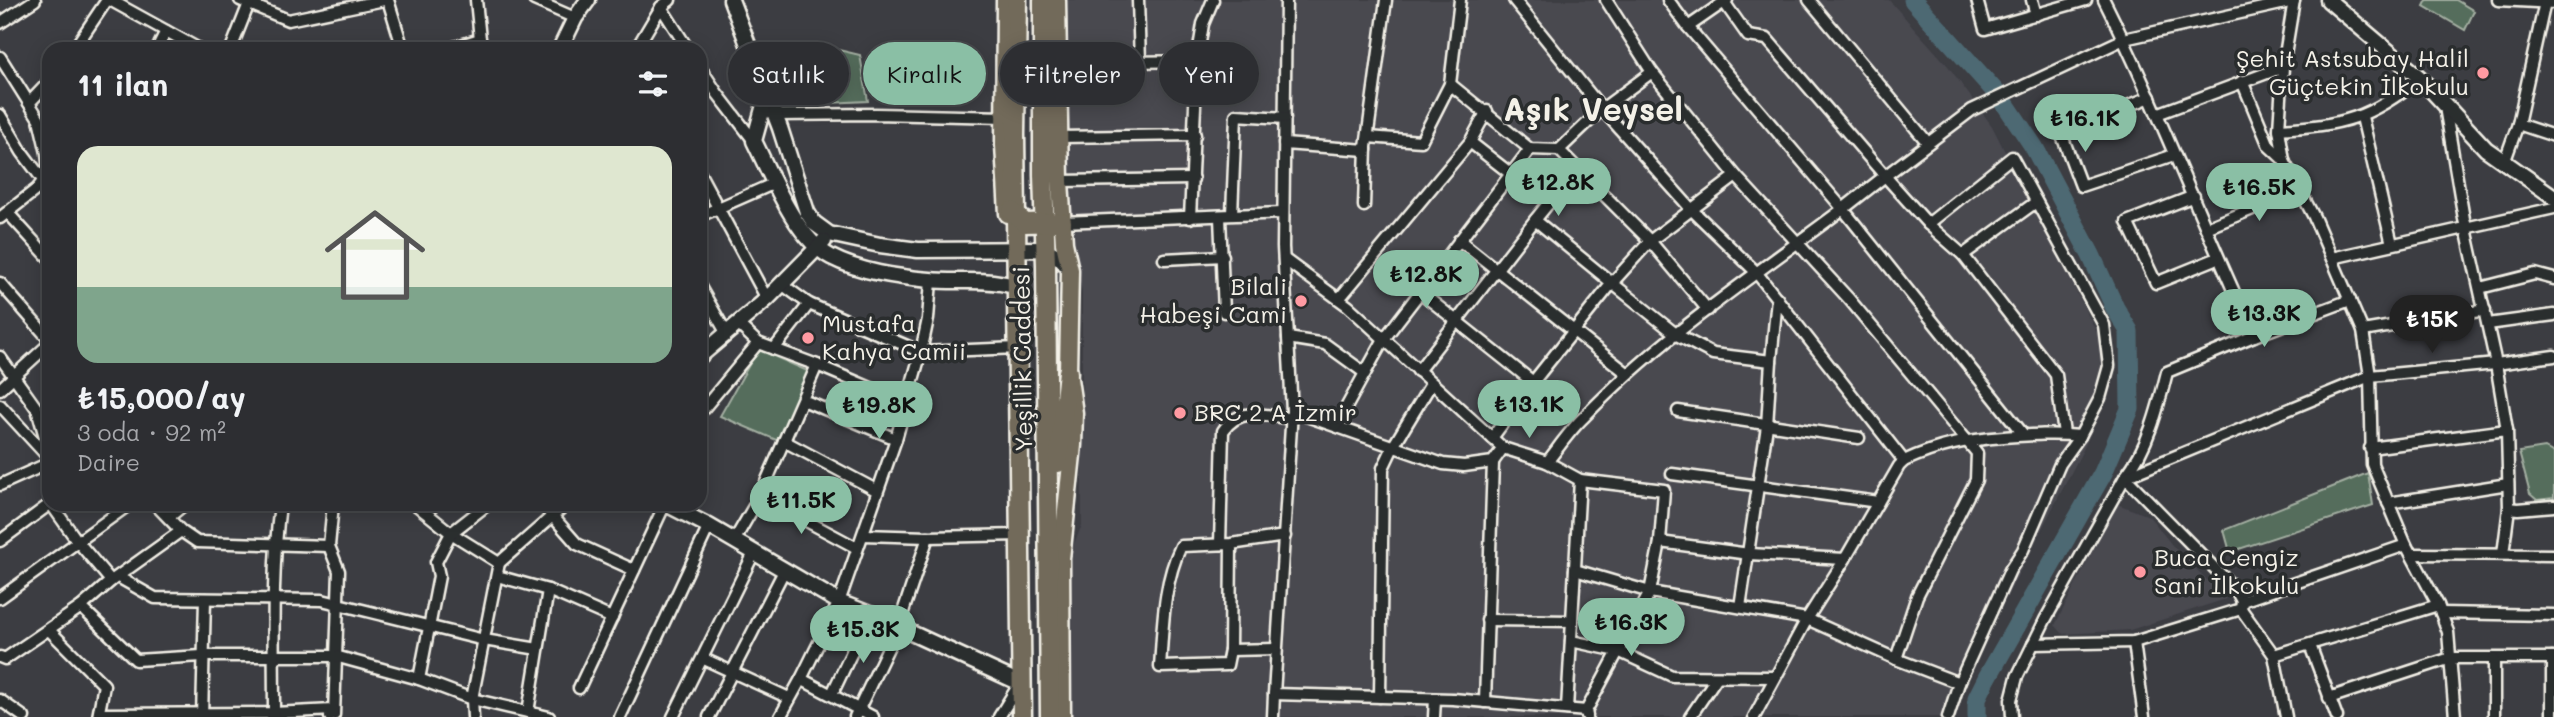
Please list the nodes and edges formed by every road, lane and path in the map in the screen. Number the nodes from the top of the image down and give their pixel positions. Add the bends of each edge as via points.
1 (35, 0) edge
2 (108, 0) edge
3 (386, 0) edge
4 (475, 0) edge
5 (534, 0) edge
6 (588, 0) edge
7 (731, 0) edge
8 (1005, 0) edge
9 (1017, 0) edge
10 (1043, 0) edge
11 (1057, 0) edge
12 (1139, 0) edge
13 (1213, 0) edge
14 (1286, 0) edge
15 (1386, 0) edge
16 (1461, 0) edge
17 (1514, 0) edge
18 (1606, 0) edge
19 (1668, 0) edge
20 (1809, 0) edge
21 (1977, 0) edge
22 (2032, 0) edge
23 (2086, 0) edge
24 (2104, 0) edge
25 (2328, 0) edge
26 (2339, 0) edge
27 (2498, 0) edge
28 (246, 1) edge
29 (1725, 1) edge
30 (2294, 1) edge
31 (665, 3) edge
32 (2549, 3) edge
33 (2036, 15) junction
34 (575, 18) junction
35 (0, 23) edge
36 (1688, 27) junction
37 (166, 31) junction
38 (2368, 32) junction
39 (2124, 39) junction
40 (79, 42) edge
41 (160, 42) edge
42 (186, 42) edge
43 (233, 42) edge
44 (401, 42) edge
45 (480, 42) edge
46 (563, 42) edge
47 (640, 42) edge
48 (684, 42) edge
49 (747, 42) edge
50 (1058, 42) edge
51 (1140, 42) edge
52 (1200, 42) edge
53 (0, 57) edge
54 (2283, 67) junction
55 (1652, 72) junction
56 (707, 78) edge
57 (2420, 78) junction
58 (2242, 81) junction
59 (1450, 84) junction
60 (42, 89) edge
61 (2150, 97) junction
62 (29, 103) junction
63 (764, 105) edge
64 (771, 105) edge
65 (1059, 105) edge
66 (1196, 105) edge
67 (2445, 107) junction
68 (1602, 109) junction
69 (1487, 111) junction
70 (2157, 114) junction
71 (0, 115) edge
72 (775, 115) junction
73 (1005, 117) junction
74 (2362, 117) junction
75 (1285, 118) junction
76 (2518, 124) junction
77 (2279, 128) junction
78 (42, 130) edge
79 (1195, 135) junction
80 (2554, 136) edge
81 (1059, 137) junction
82 (1368, 137) junction
83 (754, 141) junction
84 (1470, 142) junction
85 (1284, 144) junction
86 (1928, 144) junction
87 (1530, 149) junction
88 (1366, 150) junction
89 (1559, 150) junction
90 (2174, 155) junction
91 (2284, 161) junction
92 (2504, 163) junction
93 (1577, 168) junction
94 (1511, 174) junction
95 (1736, 176) junction
96 (1885, 176) junction
97 (1193, 178) junction
98 (42, 179) edge
99 (1060, 181) junction
100 (775, 183) junction
101 (42, 186) edge
102 (707, 188) edge
103 (2300, 190) junction
104 (2194, 196) junction
105 (2554, 197) edge
106 (2036, 202) junction
107 (1364, 206) dead end
108 (717, 208) junction
109 (2554, 208) edge
110 (1843, 209) junction
111 (1692, 210) junction
112 (1012, 211) junction
113 (707, 213) edge
114 (1283, 213) junction
115 (1232, 214) junction
116 (4, 216) edge
117 (1220, 217) junction
118 (1190, 218) junction
119 (1535, 220) junction
120 (1054, 223) junction
121 (1928, 224) junction
122 (2466, 227) junction
123 (2206, 228) junction
124 (829, 234) junction
125 (1459, 240) junction
126 (1650, 241) junction
127 (1798, 243) junction
128 (2392, 244) junction
129 (819, 248) junction
130 (1013, 249) junction
131 (1045, 249) junction
132 (42, 251) edge
133 (1963, 255) junction
134 (1223, 256) junction
135 (2218, 258) junction
136 (2332, 258) junction
137 (1164, 259) dead end
138 (1284, 259) junction
139 (1070, 270) junction
140 (1496, 270) junction
141 (1756, 272) junction
142 (2554, 279) edge
143 (931, 281) junction
144 (1612, 282) junction
145 (0, 284) edge
146 (783, 285) junction
147 (2480, 288) junction
148 (1014, 292) junction
149 (1420, 292) junction
150 (707, 295) edge
151 (1777, 298) junction
152 (768, 299) junction
153 (1339, 299) junction
154 (2350, 300) junction
155 (809, 304) junction
156 (1708, 310) junction
157 (2485, 310) junction
158 (1224, 312) dead end
159 (2554, 315) edge
160 (1456, 320) junction
161 (2488, 324) junction
162 (733, 329) junction
163 (1573, 330) junction
164 (2363, 331) junction
165 (42, 334) edge
166 (1677, 335) junction
167 (2254, 336) junction
168 (1288, 338) junction
169 (1384, 340) junction
170 (758, 343) junction
171 (1018, 348) junction
172 (42, 349) edge
173 (774, 349) junction
174 (707, 350) edge
175 (921, 352) junction
176 (2554, 356) edge
177 (0, 357) edge
178 (1771, 361) junction
179 (2496, 364) junction
180 (817, 365) junction
181 (1418, 371) junction
182 (1068, 372) junction
183 (1365, 373) junction
184 (1628, 374) junction
185 (15, 375) junction
186 (2370, 376) junction
187 (1534, 382) junction
188 (1431, 384) junction
189 (0, 389) edge
190 (803, 400) junction
191 (906, 403) junction
192 (0, 405) edge
193 (707, 405) edge
194 (1678, 411) dead end
195 (1292, 415) junction
196 (42, 426) edge
197 (1336, 426) junction
198 (1768, 426) junction
199 (2507, 430) junction
200 (2023, 434) junction
201 (2064, 434) junction
202 (2080, 436) junction
203 (1492, 438) junction
204 (1859, 438) dead end
205 (896, 439) junction
206 (1967, 440) junction
207 (784, 442) junction
208 (1394, 445) junction
209 (1503, 448) junction
210 (2370, 448) junction
211 (42, 453) edge
212 (1904, 461) junction
213 (1493, 462) junction
214 (1547, 463) junction
215 (42, 464) edge
216 (1672, 474) dead end
217 (2125, 477) junction
218 (1580, 480) junction
219 (1757, 484) junction
220 (2508, 484) junction
221 (0, 485) edge
222 (876, 490) junction
223 (760, 496) junction
224 (1049, 496) junction
225 (1878, 502) junction
226 (2388, 503) junction
227 (2554, 506) edge
228 (2509, 508) junction
229 (42, 511) edge
230 (56, 511) edge
231 (120, 511) edge
232 (163, 511) edge
233 (177, 511) edge
234 (279, 511) edge
235 (332, 511) edge
236 (424, 511) edge
237 (479, 511) edge
238 (548, 511) edge
239 (558, 511) edge
240 (662, 511) edge
241 (679, 511) edge
242 (552, 516) junction
243 (169, 517) junction
244 (709, 526) junction
245 (181, 531) junction
246 (451, 533) junction
247 (863, 535) junction
248 (1020, 536) junction
249 (1285, 536) junction
250 (928, 537) junction
251 (0, 541) edge
252 (734, 541) junction
253 (78, 542) junction
254 (1660, 542) junction
255 (275, 544) junction
256 (1226, 544) junction
257 (329, 546) junction
258 (857, 548) junction
259 (2409, 549) junction
260 (754, 553) junction
261 (1749, 554) junction
262 (2503, 554) junction
263 (2554, 555) edge
264 (1845, 559) junction
265 (499, 564) junction
266 (634, 570) junction
267 (1575, 570) junction
268 (784, 571) junction
269 (497, 576) junction
270 (114, 579) junction
271 (548, 590) junction
272 (1650, 592) junction
273 (0, 598) edge
274 (205, 599) junction
275 (273, 601) junction
276 (839, 602) junction
277 (338, 605) junction
278 (2241, 605) junction
279 (81, 607) junction
280 (1740, 607) junction
281 (2440, 609) junction
282 (870, 614) junction
283 (2554, 615) edge
284 (612, 618) junction
285 (1807, 619) junction
286 (1487, 620) junction
287 (1572, 621) junction
288 (430, 626) junction
289 (898, 627) junction
290 (48, 630) junction
291 (484, 640) junction
292 (1571, 641) junction
293 (2134, 642) junction
294 (2033, 644) junction
295 (2310, 645) junction
296 (538, 649) junction
297 (1276, 649) junction
298 (1230, 650) junction
299 (1618, 651) junction
300 (2274, 655) junction
301 (202, 656) junction
302 (335, 656) junction
303 (0, 657) edge
304 (273, 658) junction
305 (2451, 658) junction
306 (2553, 658) edge
307 (704, 659) junction
308 (1896, 659) junction
309 (2494, 659) junction
310 (733, 673) junction
311 (1717, 677) junction
312 (1775, 677) junction
313 (419, 679) junction
314 (801, 679) junction
315 (1020, 683) junction
316 (1959, 683) junction
317 (579, 688) dead end
318 (832, 694) junction
319 (1274, 694) junction
320 (1380, 697) junction
321 (789, 698) junction
322 (2329, 698) junction
323 (472, 699) junction
324 (1435, 699) junction
325 (0, 700) edge
326 (1485, 702) junction
327 (500, 706) junction
328 (1567, 709) junction
329 (9, 712) edge
330 (528, 712) junction
331 (857, 713) edge
332 (1586, 714) edge
333 (99, 715) edge
334 (202, 715) edge
335 (274, 715) edge
336 (332, 715) edge
337 (24, 717) edge
338 (473, 717) edge
339 (503, 717) edge
340 (549, 717) edge
341 (620, 717) edge
342 (673, 717) edge
343 (709, 717) edge
344 (780, 717) edge
345 (873, 717) edge
346 (999, 717) edge
347 (1022, 717) edge
348 (1051, 717) edge
349 (1062, 717) edge
350 (1273, 717) edge
351 (1434, 717) edge
352 (1690, 717) edge
353 (1754, 717) edge
354 (1948, 717) edge
355 (2012, 717) edge
356 (2144, 717) edge
357 (2286, 717) edge
358 (2337, 717) edge
359 (2455, 717) edge
360 (2494, 717) edge
361 (2552, 717) edge

1 - 35 street
2 - 37 street
2 - 40 street
3 - 28 street via 288,20
3 - 44 street
4 - 45 street
5 - 34 street
6 - 34 main road
7 - 49 main road
8 - 73 main road
9 - 112 highway, Yeşillik Caddesi
10 - 120 highway, Yeşillik Caddesi
11 - 50 main road
12 - 51 street
13 - 52 street
14 - 75 street
15 - 82 street
16 - 59 street
17 - 68 street
18 - 55 street
19 - 36 street
20 - 86 street
21 - 33 street via 1985,29
22 - 33 street
23 - 33 street
24 - 39 street
25 - 38 main road
26 - 38 main road
27 - 32 street
28 - 43 street
29 - 36 street
29 - 96 street via 1748,36 1767,39
30 - 39 street
30 - 54 street
31 - 47 street
31 - 48 street
32 - 76 street
34 - 46 main road
36 - 110 street
37 - 41 street
37 - 42 street
38 - 57 main road
39 - 61 street
39 - 86 street via 1972,110
53 - 62 street
54 - 58 street
54 - 77 street
55 - 68 street
55 - 95 street
56 - 83 street
57 - 67 main road
57 - 74 street
58 - 70 street
58 - 91 street via 2269,146
59 - 69 street
59 - 82 street via 1420,141
60 - 62 street
61 - 70 street
61 - 90 street via 2061,133 2081,186
62 - 78 street
63 - 83 main road
64 - 72 main road
65 - 81 main road
66 - 79 street
67 - 92 main road
67 - 122 street
68 - 89 street
68 - 111 street
69 - 84 street
69 - 87 street
70 - 90 street
71 - 98 street
72 - 73 street
72 - 124 main road via 807,212
73 - 112 main road
74 - 77 street via 2323,126
74 - 128 street
75 - 85 street
75 - 115 street via 1236,115
76 - 80 street
76 - 92 street
77 - 91 street
79 - 81 street
79 - 97 street
81 - 99 main road
82 - 88 street
83 - 100 main road
84 - 94 street
84 - 153 street
85 - 88 street
85 - 114 street
86 - 96 street
87 - 89 street
87 - 94 street
88 - 107 street
89 - 93 street
90 - 104 street
91 - 103 street
92 - 105 main road
93 - 119 street
93 - 126 street
94 - 125 street
95 - 111 street
95 - 127 street
96 - 110 street
96 - 121 street
97 - 99 street
97 - 118 street
99 - 120 main road
100 - 108 street
100 - 129 main road via 794,219
101 - 116 street
102 - 108 street
103 - 123 street
103 - 136 street
104 - 123 street
104 - 135 street via 2127,222 2156,283
106 - 121 street via 2012,156
106 - 133 street
106 - 202 street via 2104,325 2109,366 2100,398
108 - 113 street
108 - 152 street
109 - 122 street
110 - 127 street
110 - 200 street
111 - 126 street
111 - 141 street
112 - 120 highway via 1026,223
112 - 130 highway, Yeşillik Caddesi
114 - 115 street
114 - 138 street
115 - 117 street
116 - 132 street
117 - 118 street
117 - 134 street
118 - 120 street
119 - 140 street
119 - 144 street
120 - 131 highway, Yeşillik Caddesi
120 - 139 main road
121 - 133 street
122 - 128 street
122 - 147 street
123 - 135 street
124 - 129 main road
124 - 130 main road via 918,250
125 - 140 street
125 - 149 street
126 - 144 street
126 - 156 street
127 - 141 street
127 - 206 street
128 - 136 street
129 - 143 main road via 862,270
129 - 146 main road
130 - 131 main road
130 - 148 highway, Yeşillik Caddesi
131 - 139 main road
131 - 224 highway, Yeşillik Caddesi
133 - 201 street via 2056,375
134 - 137 street
134 - 158 street
135 - 167 street
136 - 154 street
138 - 153 street
138 - 168 street
139 - 182 main road
140 - 160 street
140 - 163 street
141 - 151 street
141 - 156 street
142 - 147 street via 2535,274
143 - 148 main road via 992,280
143 - 175 street
144 - 163 street
144 - 166 street
145 - 165 street
146 - 152 main road
146 - 155 street
147 - 157 street
148 - 171 highway, Yeşillik Caddesi
149 - 160 street
149 - 169 street
150 - 162 street
151 - 178 street
151 - 212 street
152 - 162 main road
153 - 169 street
154 - 164 street
154 - 167 street
155 - 173 street
155 - 175 street
156 - 166 street
157 - 161 street
157 - 164 street
159 - 161 street
160 - 181 street
160 - 187 street
161 - 179 street
162 - 170 street
162 - 174 main road
163 - 184 street
163 - 187 street
164 - 186 street
166 - 178 street via 1713,354
166 - 184 street
167 - 217 street via 2168,372 2136,463
168 - 183 street via 1325,344
168 - 195 street
169 - 181 street
169 - 183 street
170 - 173 street
170 - 193 street
171 - 175 street
171 - 248 highway, Yeşillik Caddesi
172 - 185 street
173 - 180 street
175 - 191 street
176 - 179 street
177 - 185 street
178 - 198 street
179 - 186 street
179 - 199 street
180 - 190 street
180 - 191 street
181 - 188 street
182 - 224 highway via 1057,477
182 - 349 main road via 1074,413 1060,559
183 - 197 street
184 - 214 street via 1582,418
185 - 189 street
185 - 196 street via 37,409
186 - 210 street
186 - 217 street
187 - 203 street
188 - 203 street
188 - 208 street
190 - 205 street
190 - 207 street
191 - 205 street
192 - 211 street
194 - 198 street
195 - 197 street
195 - 249 street
195 - 256 street via 1240,415 1223,431
197 - 208 street
198 - 204 street
198 - 219 street
199 - 210 street
199 - 220 street
200 - 201 street
200 - 206 street
201 - 202 street
202 - 316 street via 2060,464
203 - 209 street
205 - 222 street
206 - 212 street
206 - 308 street via 1977,453 1976,480 1917,596
207 - 222 street
207 - 223 street
208 - 213 street via 1443,464
208 - 320 street via 1383,468
209 - 213 street
209 - 214 street
210 - 226 street
212 - 225 street
213 - 286 street
214 - 218 street
215 - 221 street
216 - 219 street
217 - 278 street via 2236,590
217 - 294 street
218 - 254 street via 1664,490
218 - 267 street
219 - 225 street
219 - 261 street
220 - 226 street
220 - 228 street
222 - 247 street
223 - 252 street
223 - 258 street
224 - 348 highway, Yeşillik Caddesi
225 - 264 street
226 - 259 street
227 - 228 street
228 - 262 street
229 - 251 street
230 - 253 street
231 - 253 street
232 - 243 street
233 - 243 street
234 - 255 street
235 - 257 street
236 - 246 street
237 - 246 street
238 - 242 street
239 - 242 street
240 - 266 street
241 - 244 main road
242 - 265 street
242 - 266 street via 577,544
243 - 245 street
244 - 252 main road
244 - 341 street
245 - 255 street via 197,542
245 - 270 street
246 - 265 street
246 - 288 street via 436,562 439,576
247 - 250 street
247 - 258 street
248 - 250 street
248 - 315 highway, Yeşillik Caddesi
249 - 256 street
249 - 297 street
250 - 289 street
252 - 260 main road
253 - 270 street
253 - 273 street
254 - 261 street
254 - 272 street
255 - 257 street
255 - 275 street
256 - 298 street
256 - 298 street via 1181,546 1171,566 1160,667 1227,665
257 - 277 street via 339,571
258 - 276 street
259 - 262 street
259 - 278 street
259 - 281 street
260 - 268 main road
260 - 307 street
261 - 264 street
261 - 280 street
262 - 263 street
264 - 285 street
265 - 269 street
266 - 284 street
267 - 272 street
267 - 287 street
268 - 276 main road
268 - 310 street
269 - 271 street
269 - 291 street
270 - 274 street via 155,598
270 - 279 street
271 - 284 street
271 - 296 street
272 - 280 street
272 - 299 street
274 - 275 street
274 - 301 street
275 - 277 street via 322,600
275 - 304 street
276 - 282 main road
276 - 314 street
277 - 288 street
277 - 302 street
278 - 293 street
278 - 300 street
279 - 290 street
279 - 301 street via 136,660
280 - 285 street
281 - 283 street
281 - 295 street
281 - 305 street
282 - 289 main road
282 - 318 street
284 - 317 street
285 - 308 street
285 - 312 street
286 - 287 street
286 - 326 street
287 - 292 street
288 - 291 street
288 - 313 street
289 - 315 main road
289 - 331 street
290 - 303 street via 5,659
290 - 333 street via 104,685
291 - 296 street
291 - 323 street
292 - 299 street
292 - 328 street
293 - 294 street
293 - 356 street
294 - 355 street via 2017,677
295 - 300 street
295 - 322 street
296 - 330 street
297 - 298 street
297 - 319 street
299 - 311 street via 1672,676
299 - 332 street
300 - 357 street
301 - 304 street
301 - 334 street
302 - 304 street
302 - 313 street
302 - 336 street
304 - 335 street
305 - 309 street
305 - 322 street
305 - 359 street
306 - 309 street
306 - 361 street
307 - 310 street
307 - 342 street
308 - 316 street
309 - 360 street
310 - 321 street
310 - 343 street
311 - 312 street
311 - 352 street
312 - 353 street
313 - 323 street
314 - 318 street
314 - 321 street
315 - 346 street
315 - 347 highway, Yeşillik Caddesi
316 - 354 street
318 - 331 street
319 - 320 street
319 - 350 street
320 - 324 street
321 - 344 street
322 - 358 street
323 - 327 street
323 - 338 street
324 - 326 street
324 - 351 street
325 - 329 street
326 - 328 street
327 - 330 street
327 - 339 street
328 - 332 street
329 - 337 street
330 - 340 street
331 - 345 street
333 - 334 street
334 - 335 street
335 - 336 street

